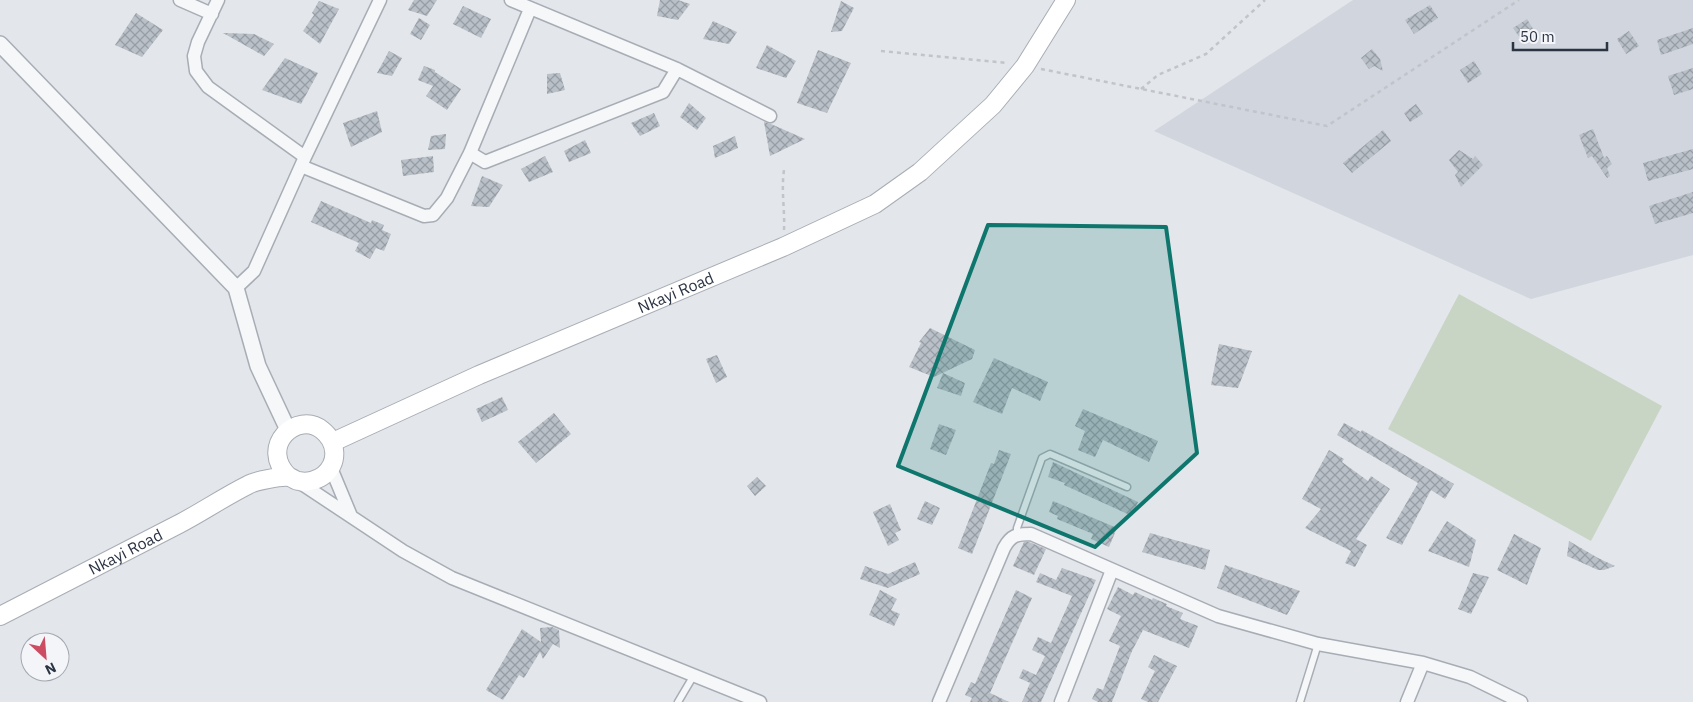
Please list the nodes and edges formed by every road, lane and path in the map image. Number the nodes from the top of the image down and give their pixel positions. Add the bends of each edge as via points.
1 (180, 0) edge
2 (218, 0) edge
3 (380, 0) edge
4 (511, 0) edge
5 (1066, 0) edge
6 (1264, 0) edge
7 (1519, 0) edge
8 (530, 9) junction
9 (212, 14) junction
10 (0, 44) edge
11 (881, 50) dead end
12 (1025, 66) junction
13 (677, 69) junction
14 (1141, 89) junction
15 (770, 116) dead end
16 (470, 153) junction
17 (303, 161) junction
18 (784, 170) dead end
19 (783, 247) junction
20 (236, 288) junction
21 (288, 430) junction
22 (333, 442) junction
23 (277, 451) junction
24 (331, 468) junction
25 (294, 479) junction
26 (250, 483) junction
27 (1127, 487) dead end
28 (351, 516) junction
29 (1017, 534) junction
30 (1112, 570) junction
31 (0, 616) edge
32 (1318, 644) junction
33 (1423, 664) junction
34 (694, 674) junction
35 (678, 702) edge
36 (760, 702) edge
37 (939, 702) edge
38 (1061, 702) edge
39 (1300, 702) edge
40 (1407, 702) edge
41 (1519, 702) edge

1 - 9 street
2 - 9 street
3 - 17 street
4 - 8 street
5 - 12 main road, Nkayi Road
6 - 14 path via 1206,54 1158,75
7 - 14 path via 1327,126
8 - 13 street
8 - 16 street
9 - 17 street via 194,56 196,70 208,87
10 - 20 street
11 - 12 path
12 - 14 path
12 - 19 main road, Nkayi Road via 993,105 920,172 876,204
13 - 15 street
13 - 16 street via 664,92 485,162
16 - 17 street via 441,207 432,215 424,216
17 - 20 street via 254,271
18 - 19 path
19 - 22 main road, Nkayi Road via 488,371
20 - 21 street via 258,366
21 - 22 main road via 304,424 322,428
21 - 23 main road, Nkayi Road via 280,439
22 - 24 main road
23 - 25 main road via 282,470
23 - 26 main road, Nkayi Road
24 - 25 main road, Nkayi Road via 322,477 311,481
24 - 28 street
25 - 26 main road, Nkayi Road
25 - 28 street
26 - 31 main road, Nkayi Road via 181,523
27 - 29 lane via 1050,454 1042,458
28 - 34 street via 403,551 452,578
29 - 30 street via 1032,534
29 - 37 street via 1004,548
30 - 32 street via 1218,616
30 - 38 street
32 - 33 street
32 - 39 lane
33 - 40 street
33 - 41 street via 1470,677
34 - 35 lane
34 - 36 street

